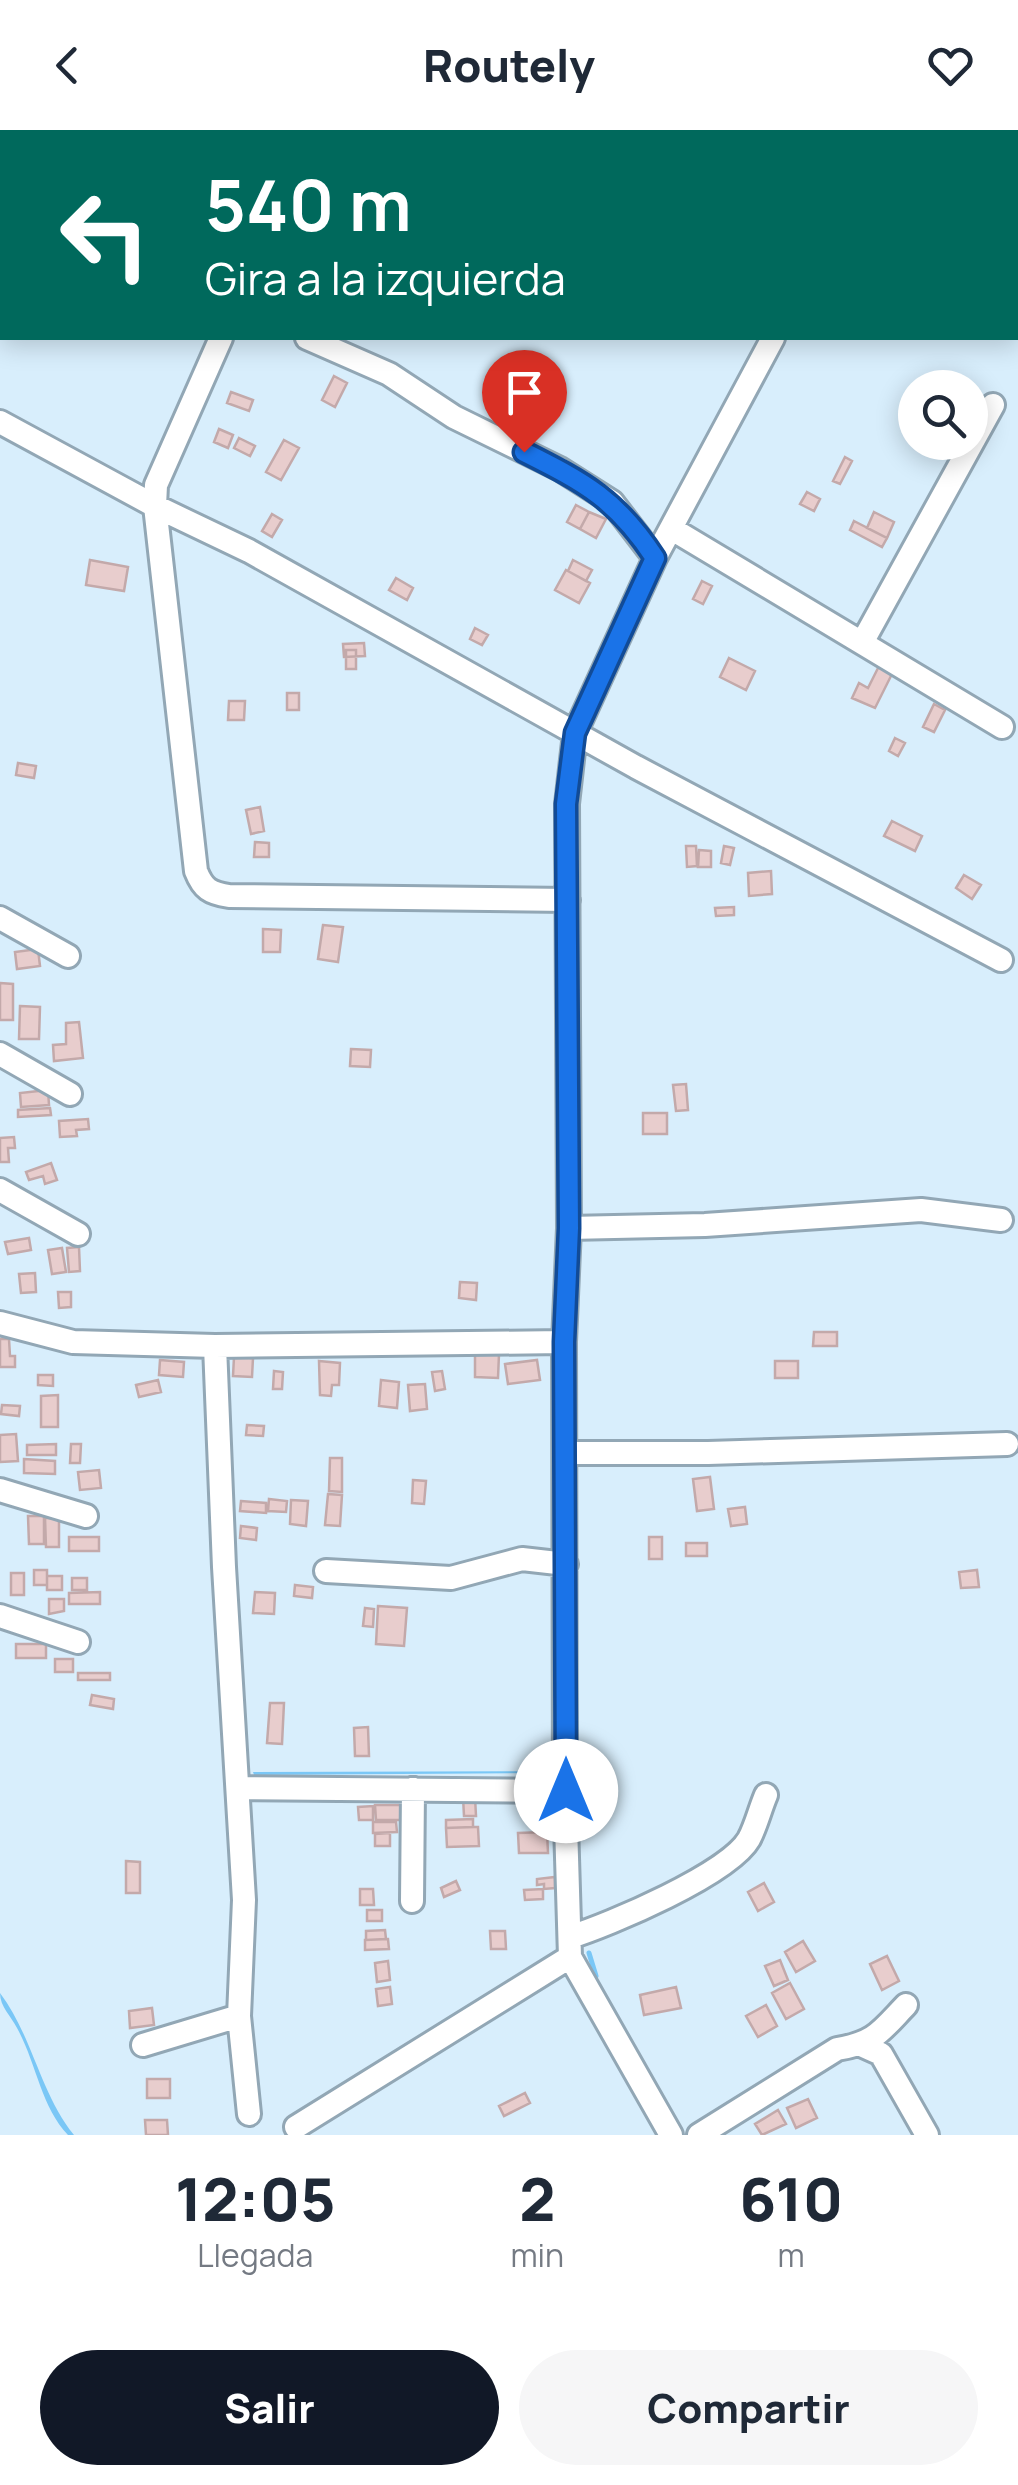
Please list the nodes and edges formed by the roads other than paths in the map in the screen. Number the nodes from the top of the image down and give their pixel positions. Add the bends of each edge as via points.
1 (220, 340) edge
2 (312, 340) edge
3 (772, 340) edge
4 (993, 406) dead end
5 (0, 422) edge
6 (155, 506) junction
7 (672, 529) junction
8 (655, 558) junction
9 (863, 641) junction
10 (1002, 727) dead end
11 (575, 733) junction
12 (568, 900) junction
13 (0, 918) edge
14 (68, 956) dead end
15 (1001, 960) dead end
16 (0, 1054) edge
17 (70, 1094) dead end
18 (0, 1190) edge
19 (1001, 1220) dead end
20 (569, 1228) junction
21 (78, 1234) dead end
22 (0, 1323) edge
23 (564, 1342) junction
24 (215, 1346) junction
25 (1007, 1444) dead end
26 (567, 1453) junction
27 (0, 1490) edge
28 (86, 1516) dead end
29 (566, 1564) junction
30 (326, 1571) dead end
31 (0, 1616) edge
32 (78, 1642) dead end
33 (238, 1788) junction
34 (413, 1788) junction
35 (566, 1791) junction
36 (766, 1795) dead end
37 (412, 1901) dead end
38 (570, 1947) junction
39 (906, 2004) dead end
40 (239, 2016) junction
41 (144, 2045) dead end
42 (861, 2045) junction
43 (250, 2114) dead end
44 (296, 2127) dead end
45 (672, 2135) edge
46 (699, 2135) edge
47 (928, 2135) edge

1 - 6 street via 156,485
2 - 8 street via 389,374 612,502
3 - 7 street
4 - 9 street
5 - 6 street
6 - 11 street
6 - 12 street via 196,870 211,893
7 - 8 street
7 - 9 street
8 - 11 street
9 - 10 street
11 - 12 street via 566,804
11 - 15 street
12 - 20 street
13 - 14 street
16 - 17 street
18 - 21 street
19 - 20 street via 920,1210
20 - 23 street
22 - 24 street via 74,1342
23 - 24 street
23 - 26 street
24 - 33 street
25 - 26 street
26 - 29 street
27 - 28 street
29 - 30 street via 522,1559 451,1578
29 - 35 street
31 - 32 street
33 - 34 street
33 - 40 street via 244,1900
34 - 35 street
34 - 37 street
35 - 38 street
36 - 38 street via 748,1842 730,1858
38 - 44 street
38 - 45 street
39 - 42 street
40 - 41 street
40 - 43 street
42 - 46 street via 837,2049
42 - 47 street via 880,2054

